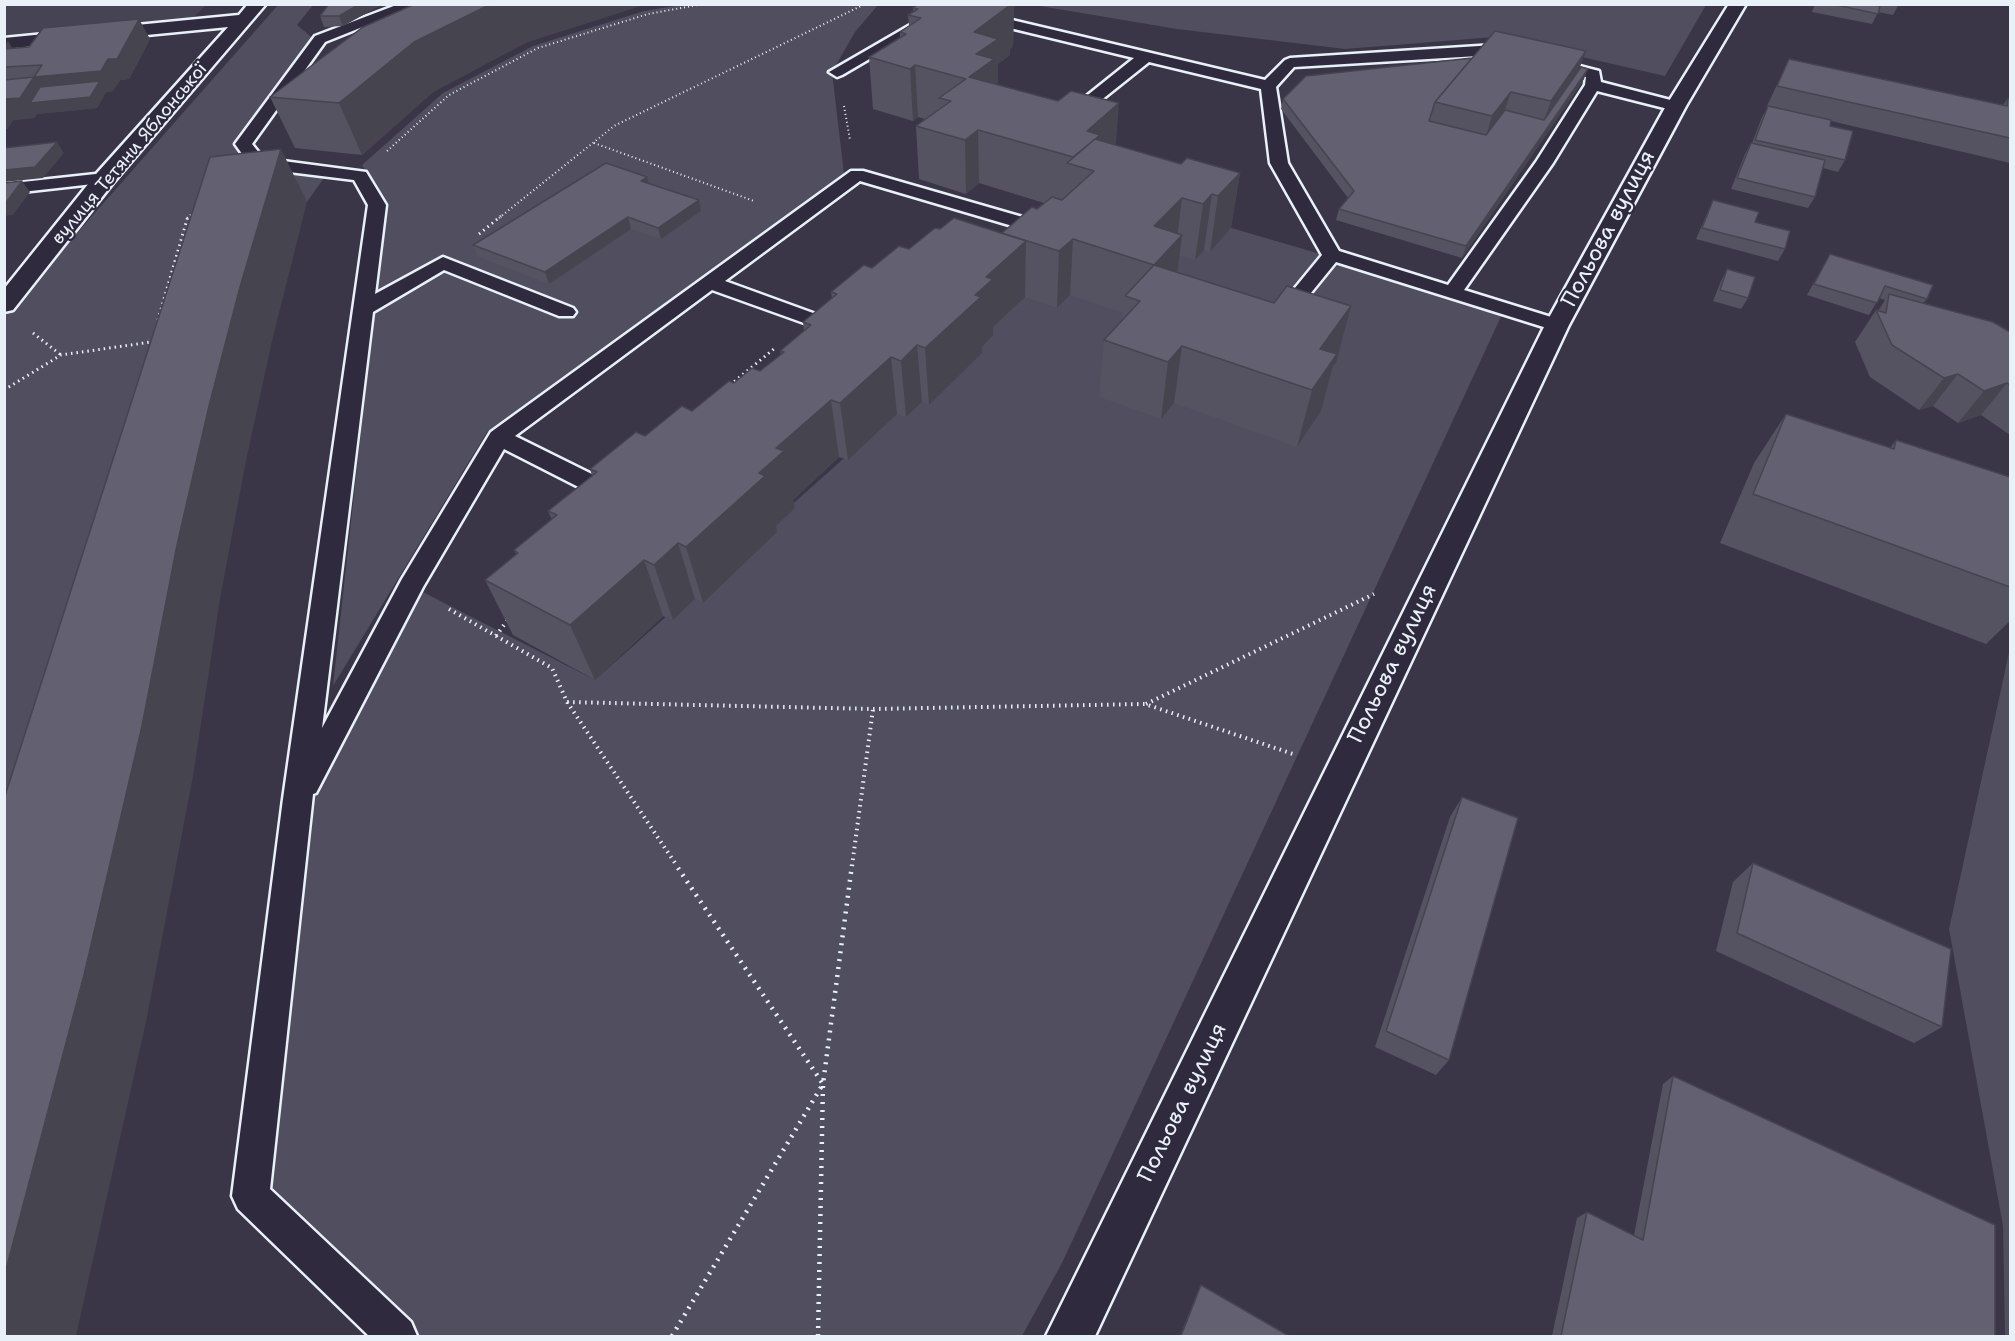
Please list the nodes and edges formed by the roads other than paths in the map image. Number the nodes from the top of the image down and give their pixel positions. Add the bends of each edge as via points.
1 (413, 4) edge
2 (1738, 4) edge
3 (252, 12) edge
4 (966, 14) edge
5 (944, 16) edge
6 (4, 44) edge
7 (1144, 58) junction
8 (837, 72) dead end
9 (1593, 84) junction
10 (1268, 86) junction
11 (303, 87) edge
12 (271, 103) junction
13 (1676, 106) junction
14 (1090, 123) edge
15 (105, 178) junction
16 (4, 189) edge
17 (1061, 235) edge
18 (1332, 255) junction
19 (711, 283) junction
20 (1453, 292) junction
21 (4, 305) edge
22 (363, 309) junction
23 (566, 312) dead end
24 (1282, 315) edge
25 (1557, 325) junction
26 (839, 329) edge
27 (499, 437) junction
28 (623, 500) edge
29 (298, 799) junction
30 (397, 1336) edge
31 (1070, 1336) edge

1 - 12 lane via 320,39
2 - 13 street, Польова вулиця
3 - 6 street
3 - 15 street, вулиця Тетяни Яблонської
4 - 7 lane
5 - 8 lane via 933,16
7 - 10 lane
7 - 14 lane via 1070,117
9 - 10 lane via 1594,74 1495,50 1290,63
9 - 13 lane
9 - 20 lane via 1544,164
10 - 18 lane via 1279,163
11 - 12 lane
12 - 22 lane via 243,144 254,158 281,166 360,176 376,205
13 - 25 street, Польова вулиця
15 - 16 lane
15 - 21 street, вулиця Тетяни Яблонської
17 - 19 lane via 856,175
18 - 20 lane
18 - 24 lane
19 - 26 lane
19 - 27 lane
20 - 25 lane
22 - 23 lane via 443,263
22 - 29 lane
25 - 31 street, Польова вулиця
27 - 28 lane
27 - 29 lane via 411,586
29 - 30 lane via 251,1196

